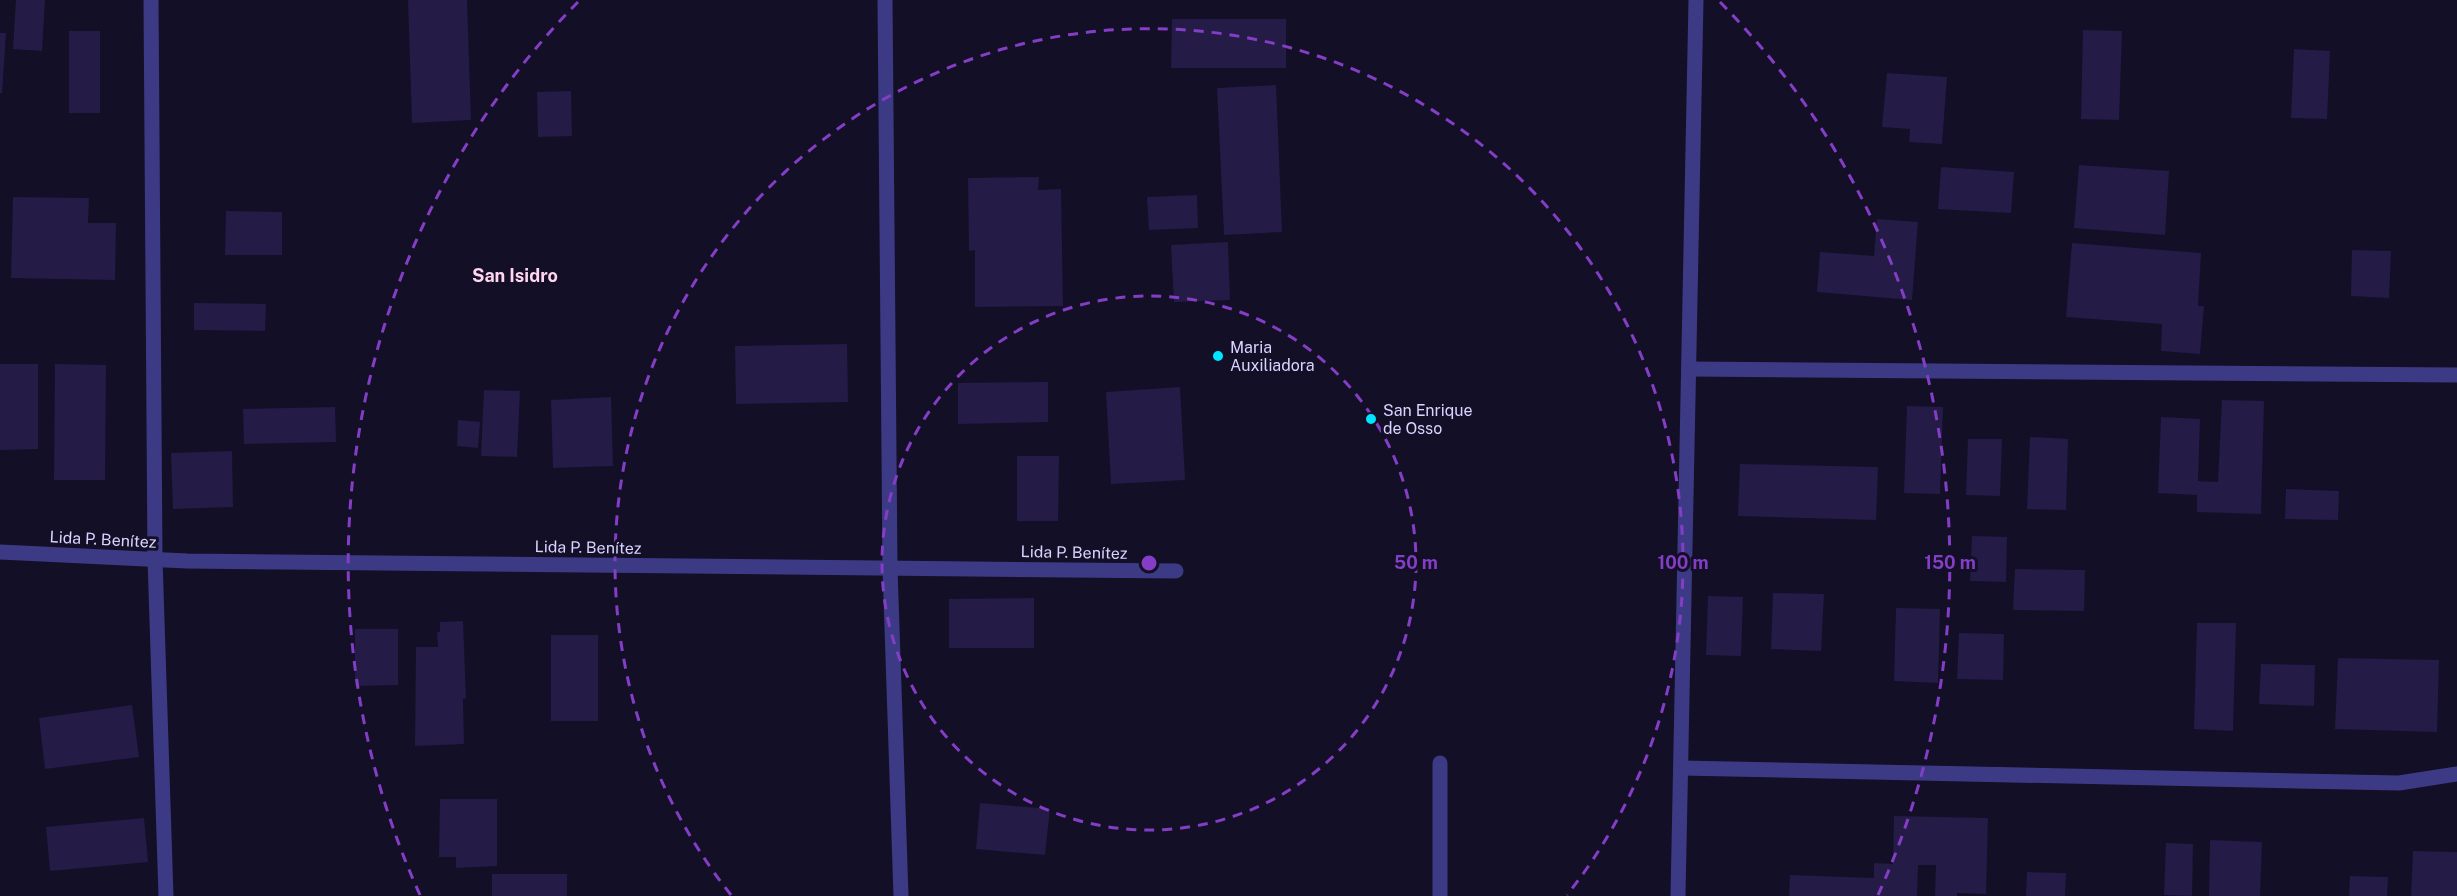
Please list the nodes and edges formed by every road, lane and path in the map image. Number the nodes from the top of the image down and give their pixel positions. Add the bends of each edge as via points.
1 (151, 0) edge
2 (885, 0) edge
3 (1696, 0) edge
4 (1689, 369) junction
5 (2457, 375) edge
6 (0, 552) edge
7 (155, 559) junction
8 (890, 568) junction
9 (1176, 571) dead end
10 (1440, 763) dead end
11 (1681, 768) junction
12 (2457, 774) edge
13 (166, 896) edge
14 (901, 896) edge
15 (1440, 896) edge
16 (1678, 896) edge

1 - 7 street
2 - 8 street
3 - 4 street
4 - 5 street
4 - 11 street
6 - 7 street, Lida P. Benítez
7 - 8 street, Lida P. Benítez
7 - 13 street
8 - 9 street, Lida P. Benítez
8 - 14 street
10 - 15 street
11 - 12 street via 2398,783
11 - 16 street

